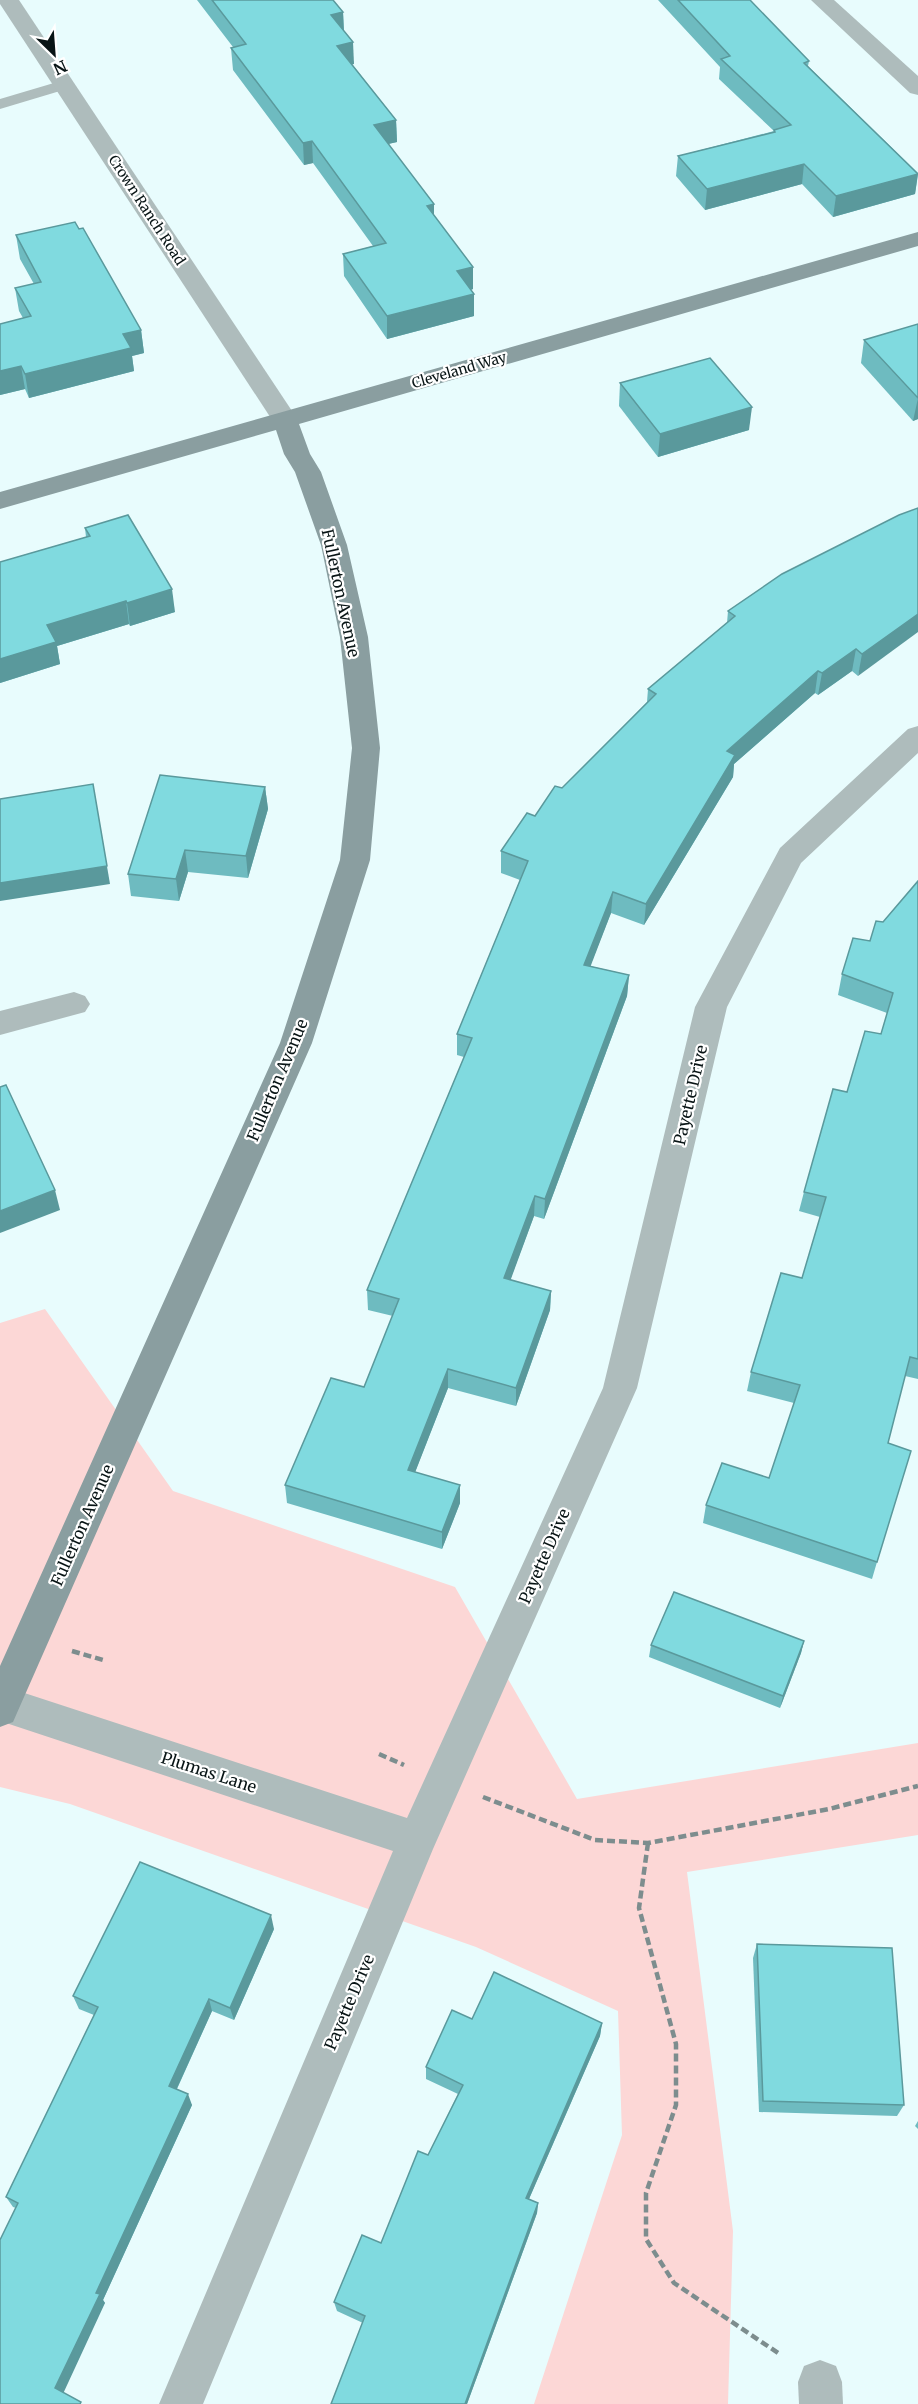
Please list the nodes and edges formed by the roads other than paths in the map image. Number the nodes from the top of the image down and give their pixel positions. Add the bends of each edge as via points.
1 (8, 0) edge
2 (822, 0) edge
3 (64, 86) junction
4 (918, 88) edge
5 (0, 104) edge
6 (918, 239) edge
7 (285, 420) junction
8 (0, 501) edge
9 (918, 736) edge
10 (74, 1004) dead end
11 (0, 1023) edge
12 (1, 1705) edge
13 (417, 1840) junction
14 (181, 2404) edge

1 - 3 street, Crown Ranch Road
2 - 4 street
3 - 5 lane
3 - 7 street, Crown Ranch Road
6 - 7 street, Cleveland Way
7 - 8 street, Cleveland Way
7 - 12 street, Fullerton Avenue via 334,545 354,637 366,748 355,860 296,1043
9 - 13 street, Payette Drive via 790,856 711,1007 620,1388
10 - 11 street
12 - 13 street, Plumas Lane
13 - 14 street, Payette Drive

